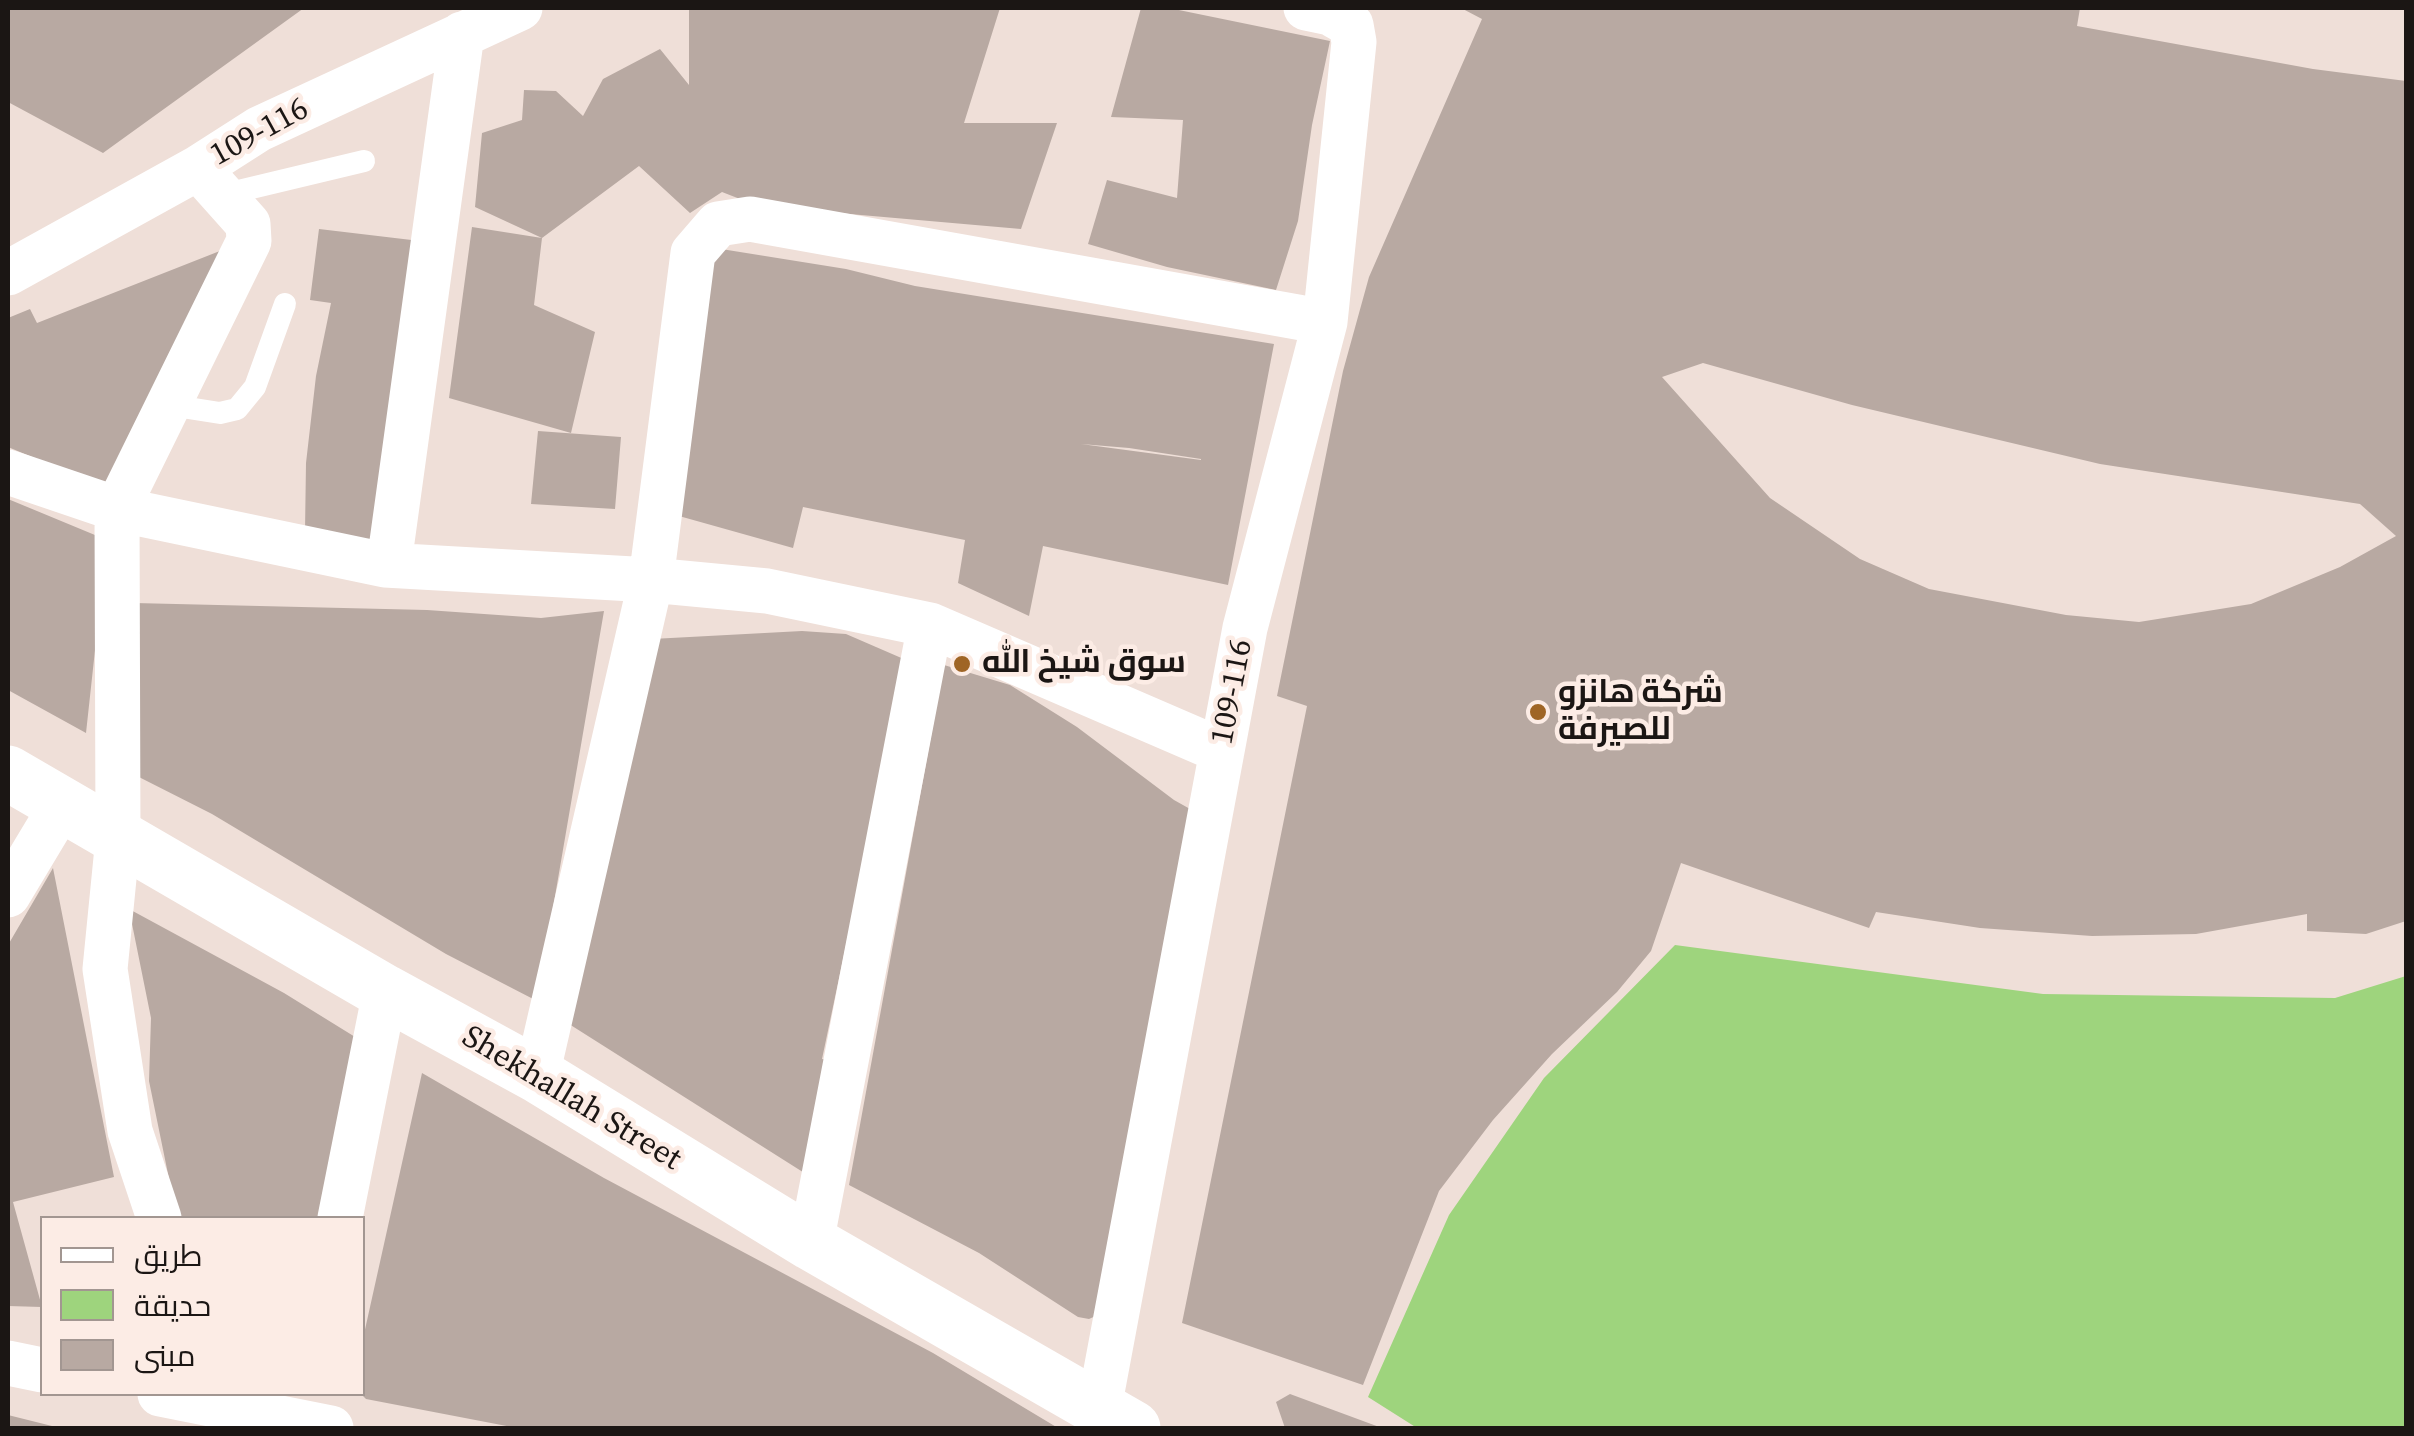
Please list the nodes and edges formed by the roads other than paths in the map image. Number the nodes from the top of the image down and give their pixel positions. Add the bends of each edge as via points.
1 (520, 8) edge
2 (1306, 8) edge
3 (462, 34) junction
4 (364, 162) dead end
5 (210, 181) junction
6 (8, 273) edge
7 (285, 304) dead end
8 (1325, 322) junction
9 (169, 404) junction
10 (8, 472) edge
11 (117, 509) junction
12 (385, 565) junction
13 (651, 580) junction
14 (930, 625) junction
15 (1222, 751) junction
16 (8, 773) edge
17 (62, 805) junction
18 (118, 838) junction
19 (8, 895) edge
20 (385, 992) junction
21 (537, 1075) junction
22 (158, 1216) edge
23 (340, 1216) edge
24 (811, 1242) junction
25 (8, 1363) edge
26 (40, 1370) edge
27 (162, 1406) edge
28 (224, 1409) edge
29 (311, 1415) edge
30 (1116, 1418) edge

1 - 3 street, 109-116
2 - 8 street, 109-116 via 1350,24 1354,42
3 - 5 street, 109-116 via 258,129
3 - 12 street
4 - 5 lane
5 - 6 street, 109-116
5 - 9 street via 248,224 249,241
7 - 9 lane via 255,388 237,408 220,413
8 - 13 street via 750,219 718,224 692,252
8 - 15 street, 109-116 via 1245,628
9 - 11 street
10 - 11 street
11 - 12 street
11 - 18 street
12 - 13 street
13 - 14 street via 767,591
13 - 21 street
14 - 15 street
14 - 24 street
15 - 30 street, 109-116
16 - 17 street, Shekhallah Street
17 - 18 street, Shekhallah Street
17 - 19 street
18 - 20 street, Shekhallah Street
18 - 22 street via 104,969 130,1131
20 - 21 street, Shekhallah Street
20 - 23 street
21 - 24 street, Shekhallah Street
24 - 30 street, Shekhallah Street
25 - 26 street
27 - 28 street
28 - 29 street

